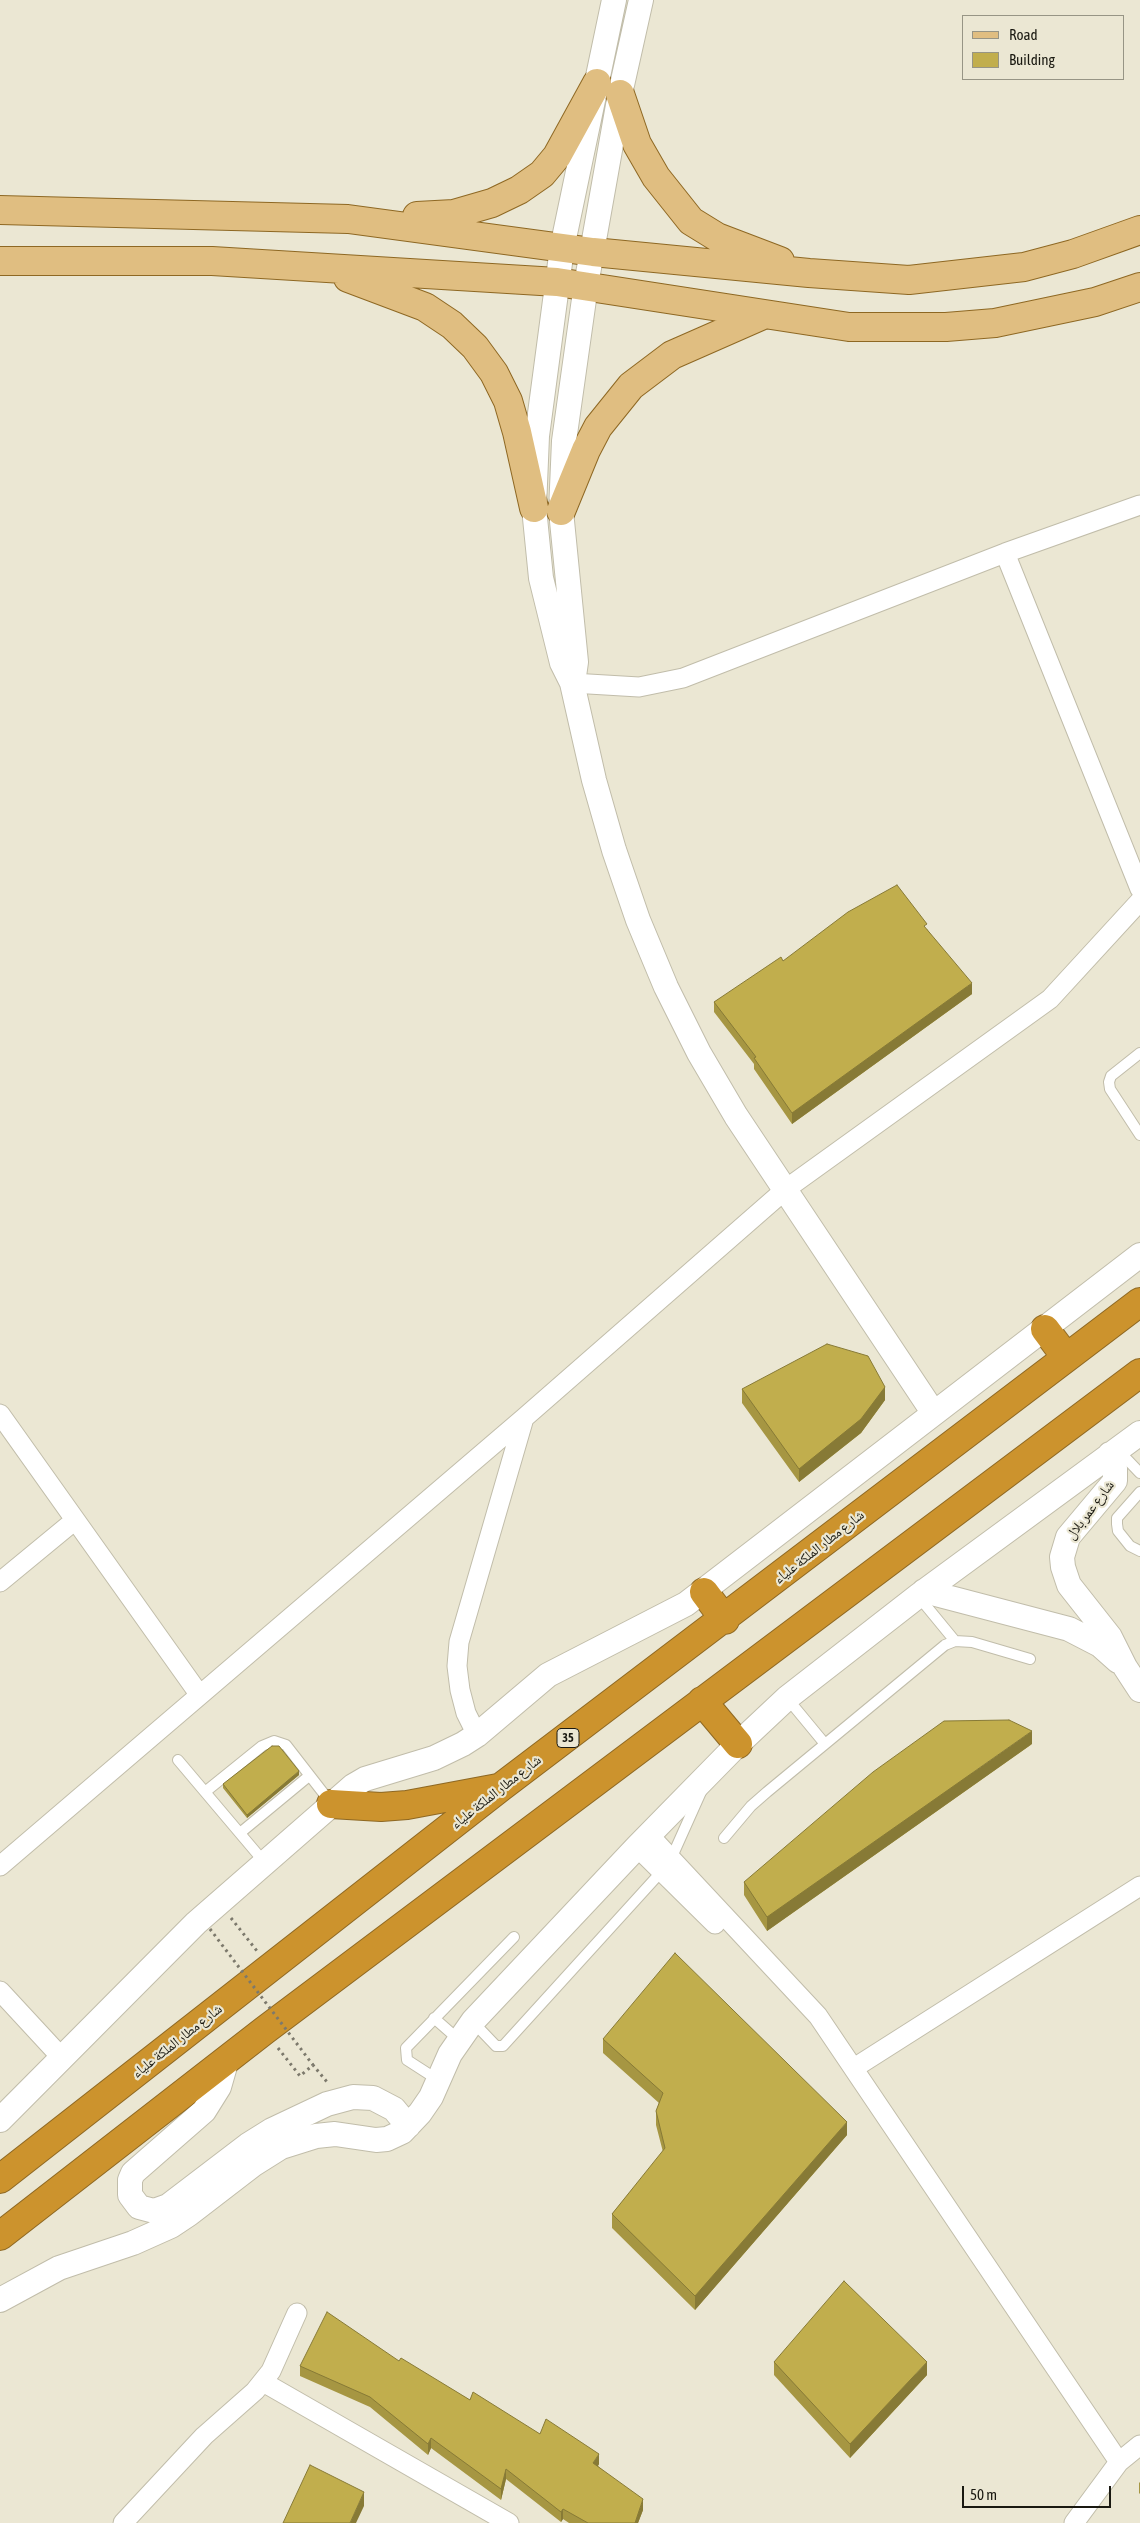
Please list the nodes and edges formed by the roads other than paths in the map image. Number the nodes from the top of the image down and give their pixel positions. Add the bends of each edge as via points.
1 (614, 0) edge
2 (641, 0) edge
3 (608, 89) junction
4 (0, 210) edge
5 (348, 219) junction
6 (1140, 230) edge
7 (562, 248) junction
8 (593, 252) junction
9 (0, 260) edge
10 (306, 266) junction
11 (809, 273) junction
12 (557, 282) junction
13 (586, 285) junction
14 (1140, 287) edge
15 (763, 316) junction
16 (1140, 506) edge
17 (534, 508) junction
18 (561, 511) junction
19 (1005, 553) junction
20 (572, 683) junction
21 (1140, 889) edge
22 (1140, 901) edge
23 (1140, 1053) edge
24 (1140, 1135) edge
25 (786, 1189) junction
26 (1140, 1255) edge
27 (1140, 1302) edge
28 (1045, 1329) junction
29 (1066, 1357) junction
30 (1140, 1373) edge
31 (933, 1412) junction
32 (0, 1414) edge
33 (524, 1418) junction
34 (1140, 1433) edge
35 (1114, 1452) junction
36 (1140, 1473) edge
37 (1140, 1492) edge
38 (74, 1521) junction
39 (1140, 1551) edge
40 (0, 1582) edge
41 (704, 1592) junction
42 (921, 1594) junction
43 (725, 1620) junction
44 (955, 1641) junction
45 (1030, 1659) dead end
46 (1125, 1667) junction
47 (1140, 1690) edge
48 (199, 1694) junction
49 (787, 1698) junction
50 (702, 1701) junction
51 (477, 1735) junction
52 (738, 1744) junction
53 (825, 1744) junction
54 (178, 1760) dead end
55 (711, 1771) junction
56 (309, 1776) junction
57 (502, 1788) junction
58 (205, 1792) junction
59 (331, 1804) junction
60 (240, 1833) junction
61 (724, 1838) dead end
62 (643, 1841) junction
63 (264, 1863) junction
64 (666, 1865) junction
65 (0, 1866) edge
66 (1140, 1886) edge
67 (514, 1937) dead end
68 (0, 1991) edge
69 (434, 2018) junction
70 (473, 2021) junction
71 (458, 2040) junction
72 (62, 2058) junction
73 (227, 2058) junction
74 (854, 2068) junction
75 (438, 2080) junction
76 (0, 2120) edge
77 (408, 2126) junction
78 (0, 2179) edge
79 (0, 2236) edge
80 (0, 2300) edge
81 (297, 2313) dead end
82 (263, 2382) junction
83 (1140, 2445) edge
84 (1119, 2462) junction
85 (123, 2523) edge
86 (509, 2523) edge
87 (1074, 2523) edge

1 - 3 street
2 - 3 street
3 - 5 main road via 542,174 519,190 492,203 454,214
3 - 7 street
3 - 8 street
3 - 11 main road via 656,177 691,221 717,237
4 - 5 main road
5 - 7 main road
6 - 11 main road via 1024,267 978,274 908,280
7 - 8 main road
7 - 12 street
8 - 11 main road
8 - 13 street
9 - 10 main road via 212,261
10 - 12 main road
10 - 17 main road via 426,307 475,347 494,373 508,401
12 - 13 main road
12 - 17 street via 538,436
13 - 15 main road
13 - 18 street via 564,441
14 - 15 main road via 1095,302 1041,314 946,328 849,327
15 - 18 main road via 672,355 631,386 598,427
16 - 19 street
17 - 20 street via 540,578 562,663
18 - 20 street via 576,662
19 - 20 street via 683,678 639,687
19 - 21 street
20 - 25 street via 614,850 666,987 736,1116
22 - 25 street via 1067,983 1035,1012
23 - 24 lane via 1111,1076 1109,1082
25 - 31 street
25 - 33 street
26 - 28 street
27 - 29 highway, شارع مطار الملكة علياء / 35
28 - 29 highway
28 - 31 street
29 - 43 highway, شارع مطار الملكة علياء / 35
30 - 50 highway
31 - 41 street
32 - 38 street
33 - 48 street
33 - 51 street via 459,1642 460,1690 466,1713
34 - 35 street
35 - 36 lane
35 - 42 street
35 - 46 street, شارع عمر بلال via 1114,1481 1068,1537 1062,1557 1069,1585 1110,1636
37 - 39 lane via 1117,1518 1117,1524 1118,1531 1130,1546
38 - 40 street
38 - 48 street
41 - 43 highway
41 - 51 street via 671,1613 548,1675
42 - 44 lane
42 - 46 street, شارع عمر بلال via 1069,1629 1100,1645
42 - 49 street
43 - 57 highway, شارع مطار الملكة علياء / 35
44 - 45 lane via 972,1642
44 - 53 lane via 936,1651
46 - 47 street, شارع عمر بلال
48 - 65 street
49 - 52 street
49 - 53 lane
50 - 52 highway
50 - 73 highway
51 - 59 street via 434,1758 365,1779
52 - 55 street
53 - 61 lane via 752,1806
54 - 58 lane
55 - 62 street
55 - 64 lane
56 - 58 lane via 286,1746 274,1742 262,1746
56 - 59 lane
56 - 60 lane
57 - 59 highway via 382,1807
57 - 78 highway, شارع مطار الملكة علياء / 35
58 - 60 lane
59 - 63 street
60 - 63 lane
62 - 64 street
62 - 70 street
63 - 72 street via 179,1940
64 - 70 lane via 503,2046 496,2046
64 - 74 street via 818,2016
66 - 74 street
67 - 69 lane
68 - 72 street
69 - 71 lane
69 - 75 lane via 406,2048 405,2054 407,2060
70 - 71 street
71 - 75 street
72 - 76 street
73 - 77 street via 219,2087 204,2111 133,2173 130,2194 139,2207 154,2211 168,2206 248,2145 327,2104 353,2097 373,2098 394,2109
73 - 79 highway
74 - 84 street
75 - 77 street
77 - 80 street via 387,2139 336,2134 316,2136 281,2147 171,2226 133,2243 59,2268
81 - 82 street via 279,2356
82 - 85 street via 204,2436
82 - 86 street
83 - 84 street
84 - 87 street

